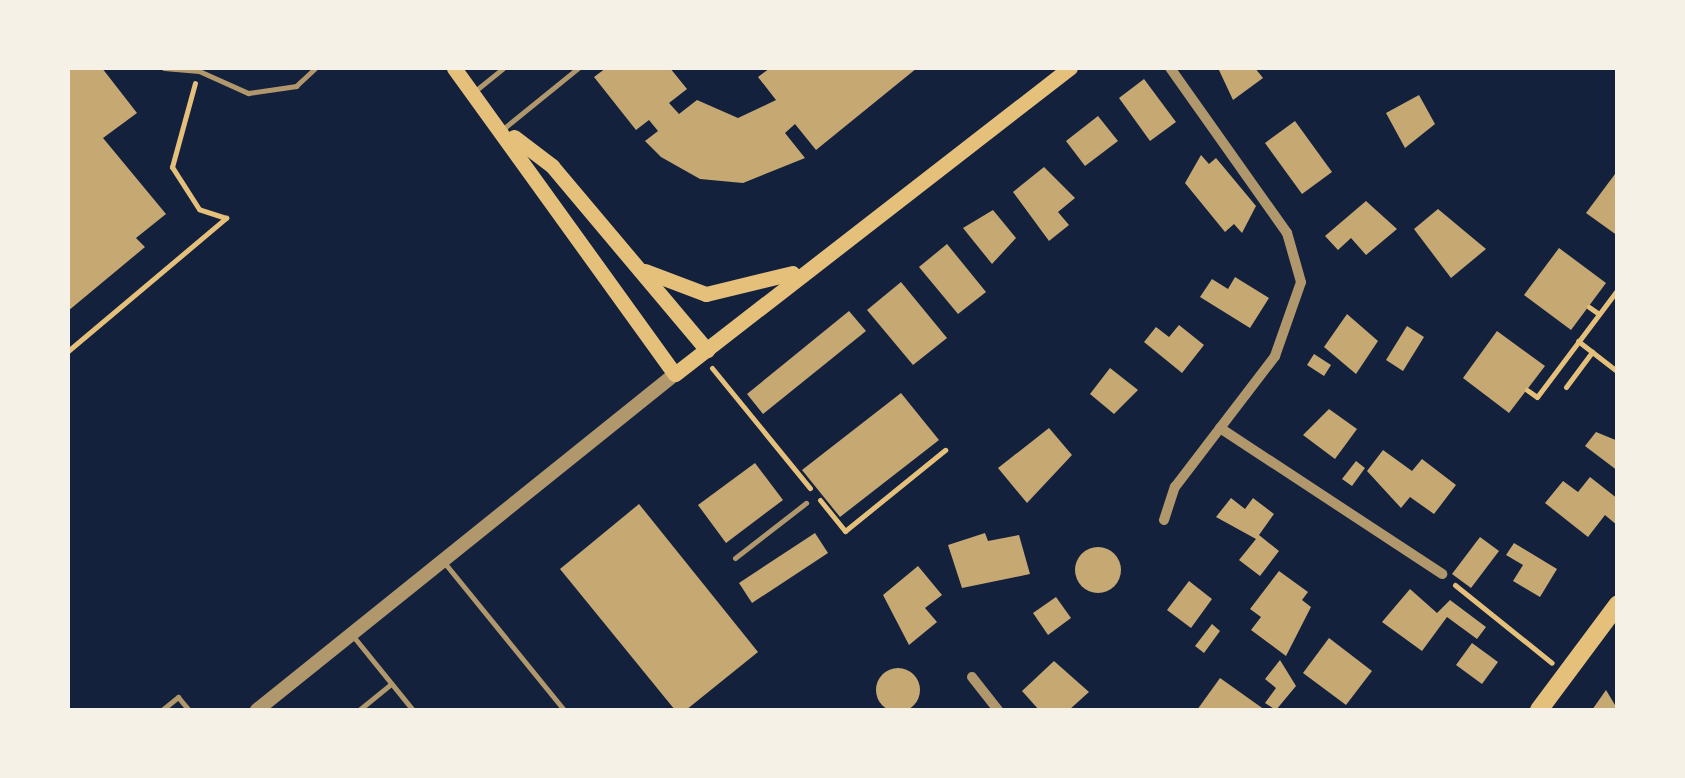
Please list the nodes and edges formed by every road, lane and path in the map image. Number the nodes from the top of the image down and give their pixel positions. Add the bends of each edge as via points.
1 (164, 68) edge
2 (315, 68) edge
3 (454, 68) edge
4 (503, 68) edge
5 (578, 68) edge
6 (1070, 68) edge
7 (1170, 68) edge
8 (199, 71) junction
9 (474, 92) junction
10 (503, 129) junction
11 (631, 262) junction
12 (810, 266) junction
13 (1618, 289) edge
14 (1589, 307) dead end
15 (1599, 314) junction
16 (1578, 342) junction
17 (68, 351) edge
18 (704, 352) junction
19 (1592, 352) junction
20 (1618, 372) edge
21 (676, 374) junction
22 (1566, 387) dead end
23 (1527, 390) dead end
24 (1220, 428) junction
25 (945, 450) dead end
26 (806, 503) dead end
27 (1164, 520) dead end
28 (735, 558) dead end
29 (442, 559) junction
30 (1442, 574) joint
31 (1618, 604) edge
32 (351, 634) junction
33 (1566, 674) junction
34 (972, 677) dead end
35 (392, 684) junction
36 (162, 710) edge
37 (189, 710) edge
38 (257, 710) edge
39 (359, 710) edge
40 (413, 710) edge
41 (564, 710) edge
42 (998, 710) edge
43 (1539, 710) edge

1 - 8 lane
2 - 8 lane via 296,86 248,94
3 - 9 main road
4 - 9 lane
5 - 10 lane
6 - 12 main road
7 - 24 street via 1287,233 1301,282 1275,356
8 - 17 path via 172,167 199,209 226,218
9 - 10 main road
10 - 11 main road via 552,166
10 - 21 main road
11 - 12 main road via 672,288 706,294
11 - 18 main road
12 - 18 main road
13 - 15 path
14 - 15 path
15 - 16 path
16 - 19 path
16 - 23 path via 1537,397
18 - 21 main road
18 - 25 path via 845,531
19 - 20 path
19 - 22 path
21 - 29 street
24 - 27 street via 1175,487
24 - 30 street
26 - 28 lane
29 - 32 street
29 - 41 lane
30 - 33 path
31 - 33 main road
32 - 35 lane
32 - 38 street
33 - 43 main road
34 - 42 street
35 - 39 lane
35 - 40 lane
36 - 37 lane via 178,697

